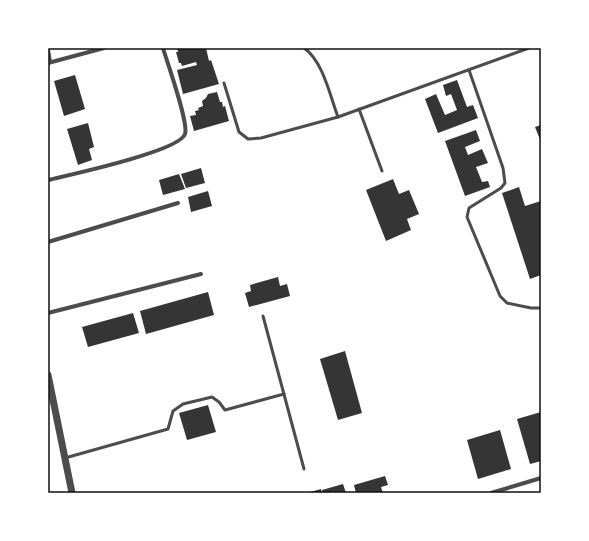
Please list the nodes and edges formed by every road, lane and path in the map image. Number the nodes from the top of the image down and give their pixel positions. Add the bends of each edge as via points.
1 (104, 48) edge
2 (163, 48) edge
3 (304, 48) edge
4 (529, 48) edge
5 (48, 50) edge
6 (49, 63) edge
7 (469, 70) junction
8 (224, 83) dead end
9 (359, 109) junction
10 (338, 118) junction
11 (382, 171) dead end
12 (48, 180) edge
13 (178, 203) dead end
14 (48, 242) edge
15 (201, 274) dead end
16 (541, 308) edge
17 (48, 313) edge
18 (263, 316) dead end
19 (49, 380) edge
20 (284, 394) junction
21 (65, 458) junction
22 (304, 469) dead end
23 (541, 478) edge
24 (72, 493) edge
25 (491, 493) edge

1 - 6 street
2 - 12 street via 184,117 186,133 182,140 138,157
3 - 10 lane via 324,77
4 - 7 lane
5 - 6 street
7 - 9 lane
7 - 16 lane via 503,168 505,183 469,208 467,217 500,296 508,303
8 - 10 lane via 239,132 248,139 262,138
9 - 10 lane
9 - 11 lane
13 - 14 street
15 - 17 street
18 - 20 lane
19 - 21 street
20 - 21 lane via 225,410 212,397 183,404 173,411 168,429
20 - 22 lane
21 - 24 street
23 - 25 street

